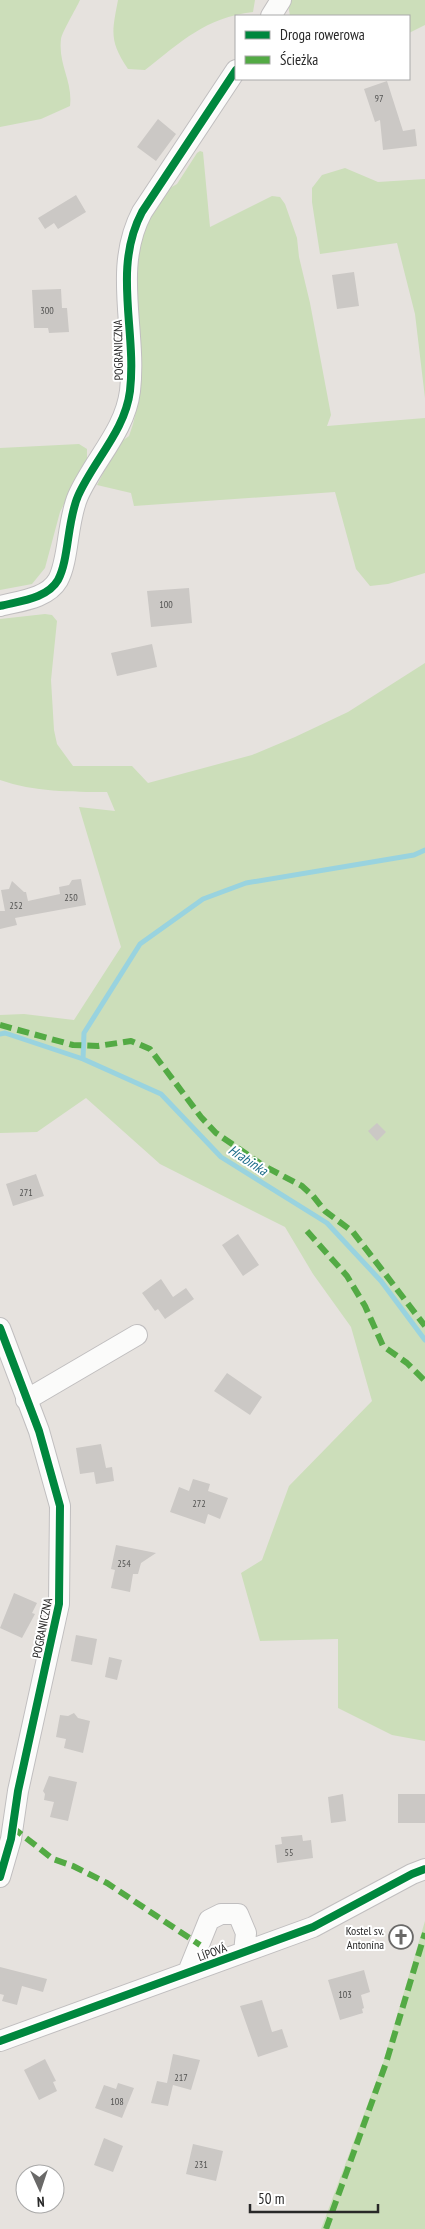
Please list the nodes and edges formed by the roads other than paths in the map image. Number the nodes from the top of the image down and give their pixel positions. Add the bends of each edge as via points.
1 (282, 0) edge
2 (272, 15) edge
3 (235, 72) edge
4 (0, 606) edge
5 (0, 1328) edge
6 (137, 1335) dead end
7 (26, 1400) junction
8 (425, 1869) edge
9 (0, 1877) edge
10 (244, 1952) junction
11 (188, 1972) junction
12 (0, 2041) edge

1 - 2 street
3 - 4 street, POGRANICZNA via 133,229 126,270 130,392 116,432 78,496 58,581 34,598
5 - 7 street, POGRANICZNA
6 - 7 street
7 - 9 street, POGRANICZNA via 40,1431 60,1506 60,1594 18,1791 11,1839
8 - 10 street, LÍPOVÁ via 313,1927
10 - 11 street, LÍPOVÁ
10 - 11 street via 246,1933 238,1914 221,1914 209,1920
11 - 12 street, LÍPOVÁ

